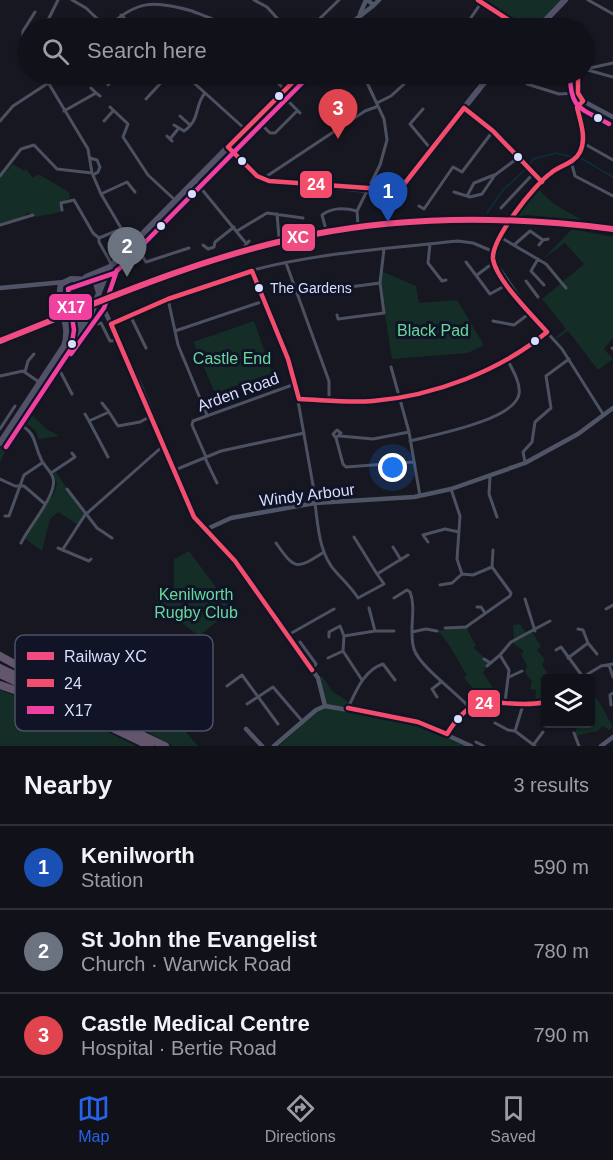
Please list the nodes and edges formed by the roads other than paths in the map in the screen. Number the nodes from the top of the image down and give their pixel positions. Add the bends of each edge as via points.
1 (58, 0) edge
2 (72, 0) edge
3 (254, 0) edge
4 (339, 0) edge
5 (366, 0) edge
6 (566, 0) edge
7 (588, 0) edge
8 (165, 1) edge
9 (480, 2) edge
10 (377, 3) edge
11 (29, 11) dead end
12 (613, 14) edge
13 (120, 15) junction
14 (358, 16) joint
15 (31, 18) edge
16 (49, 18) edge
17 (94, 18) edge
18 (117, 18) edge
19 (123, 18) edge
20 (209, 18) edge
21 (277, 18) edge
22 (320, 18) edge
23 (470, 18) edge
24 (502, 18) edge
25 (548, 18) edge
26 (613, 63) edge
27 (595, 66) edge
28 (595, 71) edge
29 (613, 77) edge
30 (44, 84) edge
31 (48, 84) edge
32 (160, 84) edge
33 (195, 84) edge
34 (279, 84) edge
35 (291, 84) edge
36 (368, 84) edge
37 (403, 84) edge
38 (483, 84) edge
39 (528, 84) dead end
40 (578, 84) edge
41 (91, 88) dead end
42 (285, 90) junction
43 (96, 93) junction
44 (205, 93) junction
45 (578, 93) junction
46 (100, 96) dead end
47 (146, 99) dead end
48 (288, 101) dead end
49 (583, 101) junction
50 (377, 105) junction
51 (464, 108) junction
52 (423, 109) dead end
53 (64, 111) junction
54 (180, 116) dead end
55 (613, 117) edge
56 (256, 119) junction
57 (0, 121) edge
58 (104, 121) dead end
59 (174, 125) dead end
60 (190, 125) junction
61 (178, 129) junction
62 (246, 129) junction
63 (493, 131) junction
64 (170, 139) dead end
65 (583, 143) junction
66 (228, 147) junction
67 (432, 149) junction
68 (519, 157) junction
69 (90, 158) junction
70 (613, 160) edge
71 (571, 161) junction
72 (92, 174) junction
73 (533, 174) junction
74 (495, 175) junction
75 (0, 176) edge
76 (262, 179) junction
77 (195, 181) junction
78 (542, 182) junction
79 (368, 190) junction
80 (135, 192) dead end
81 (454, 192) dead end
82 (101, 194) junction
83 (467, 196) junction
84 (613, 196) edge
85 (176, 201) junction
86 (419, 206) dead end
87 (501, 208) dead end
88 (62, 210) dead end
89 (357, 211) junction
90 (277, 214) junction
91 (33, 215) dead end
92 (303, 218) dead end
93 (0, 225) edge
94 (358, 225) dead end
95 (325, 226) dead end
96 (121, 229) junction
97 (235, 229) junction
98 (99, 237) junction
99 (281, 237) dead end
100 (499, 237) junction
101 (548, 239) dead end
102 (543, 240) junction
103 (246, 243) dead end
104 (430, 244) junction
105 (134, 245) junction
106 (203, 245) dead end
107 (514, 245) junction
108 (539, 245) dead end
109 (189, 248) dead end
110 (384, 249) junction
111 (492, 251) junction
112 (538, 259) junction
113 (466, 262) dead end
114 (286, 263) junction
115 (428, 263) junction
116 (112, 266) junction
117 (424, 267) dead end
118 (489, 267) dead end
119 (252, 271) junction
120 (477, 274) junction
121 (86, 277) junction
122 (538, 280) junction
123 (443, 281) dead end
124 (64, 282) junction
125 (526, 282) dead end
126 (45, 283) junction
127 (380, 283) junction
128 (508, 284) junction
129 (544, 285) dead end
130 (530, 286) junction
131 (0, 288) edge
132 (566, 288) dead end
133 (100, 290) junction
134 (297, 294) junction
135 (60, 295) junction
136 (538, 297) dead end
137 (168, 298) junction
138 (264, 301) junction
139 (97, 308) junction
140 (531, 313) junction
141 (130, 315) junction
142 (88, 318) junction
143 (338, 319) dead end
144 (66, 321) junction
145 (493, 321) dead end
146 (111, 324) junction
147 (175, 331) junction
148 (547, 332) junction
149 (119, 339) junction
150 (146, 348) dead end
151 (31, 355) dead end
152 (507, 358) junction
153 (569, 359) junction
154 (52, 365) junction
155 (391, 367) dead end
156 (60, 368) junction
157 (25, 372) junction
158 (55, 374) dead end
159 (0, 376) edge
160 (39, 382) junction
161 (295, 384) junction
162 (72, 394) dead end
163 (399, 396) junction
164 (298, 399) junction
165 (330, 400) junction
166 (102, 403) dead end
167 (15, 406) dead end
168 (611, 409) edge
169 (110, 412) junction
170 (85, 414) dead end
171 (604, 415) junction
172 (151, 416) junction
173 (207, 416) junction
174 (613, 418) edge
175 (14, 421) junction
176 (89, 421) junction
177 (0, 429) edge
178 (409, 432) junction
179 (304, 433) junction
180 (410, 441) junction
181 (0, 443) edge
182 (163, 446) junction
183 (72, 453) dead end
184 (108, 456) dead end
185 (206, 458) junction
186 (412, 462) junction
187 (42, 463) junction
188 (525, 463) junction
189 (174, 470) junction
190 (51, 473) junction
191 (490, 477) junction
192 (0, 479) edge
193 (217, 483) dead end
194 (19, 485) junction
195 (67, 489) dead end
196 (451, 489) junction
197 (420, 496) junction
198 (316, 503) junction
199 (45, 504) junction
200 (85, 515) junction
201 (9, 516) dead end
202 (496, 517) dead end
203 (207, 529) junction
204 (459, 532) junction
205 (354, 537) dead end
206 (112, 538) dead end
207 (428, 542) dead end
208 (21, 543) dead end
209 (276, 543) dead end
210 (393, 547) dead end
211 (58, 548) dead end
212 (63, 549) junction
213 (493, 550) dead end
214 (324, 552) junction
215 (408, 555) dead end
216 (400, 560) junction
217 (90, 561) dead end
218 (492, 567) junction
219 (377, 574) junction
220 (462, 574) junction
221 (440, 585) dead end
222 (394, 598) dead end
223 (525, 599) dead end
224 (613, 605) edge
225 (480, 606) dead end
226 (334, 609) dead end
227 (606, 609) dead end
228 (485, 613) junction
229 (366, 614) dead end
230 (550, 621) dead end
231 (585, 625) dead end
232 (445, 628) dead end
233 (375, 631) junction
234 (394, 631) dead end
235 (437, 631) dead end
236 (535, 631) junction
237 (412, 632) junction
238 (288, 635) junction
239 (344, 636) junction
240 (329, 637) dead end
241 (300, 642) dead end
242 (588, 643) junction
243 (556, 650) dead end
244 (343, 651) junction
245 (597, 654) dead end
246 (0, 656) edge
247 (500, 656) junction
248 (328, 658) dead end
249 (484, 658) dead end
250 (568, 658) junction
251 (15, 664) edge
252 (611, 664) edge
253 (0, 668) edge
254 (312, 670) junction
255 (522, 671) dead end
256 (0, 674) edge
257 (579, 674) edge
258 (587, 674) edge
259 (15, 675) edge
260 (509, 677) junction
261 (613, 677) edge
262 (362, 680) junction
263 (395, 680) dead end
264 (15, 681) edge
265 (441, 682) junction
266 (0, 685) edge
267 (227, 686) dead end
268 (15, 690) edge
269 (609, 694) edge
270 (258, 696) junction
271 (436, 697) dead end
272 (505, 702) junction
273 (541, 703) edge
274 (247, 704) dead end
275 (523, 705) junction
276 (611, 705) dead end
277 (325, 706) junction
278 (468, 707) junction
279 (348, 708) junction
280 (303, 722) junction
281 (495, 723) dead end
282 (278, 724) dead end
283 (246, 729) dead end
284 (119, 731) edge
285 (135, 731) edge
286 (515, 731) junction
287 (574, 733) dead end
288 (447, 734) junction
289 (543, 735) dead end
290 (613, 737) edge
291 (473, 744) edge
292 (534, 745) edge
293 (150, 746) edge
294 (165, 746) edge
295 (262, 746) edge
296 (274, 746) edge
297 (484, 746) edge
298 (579, 746) edge
299 (601, 746) edge

1 - 16 street
2 - 17 street
3 - 21 street
4 - 22 street
5 - 10 street
5 - 14 street
6 - 25 main road
7 - 12 street
8 - 13 street via 139,4
8 - 20 street
9 - 23 street
9 - 24 street
10 - 14 street
11 - 15 street via 34,13
13 - 18 street
13 - 19 street
26 - 27 street
28 - 29 street
30 - 57 street via 13,105
31 - 53 street
32 - 47 street
33 - 44 street
34 - 42 street
35 - 42 street
36 - 50 street
37 - 50 street
38 - 51 main road
39 - 45 street via 559,93
40 - 45 street
41 - 43 street
42 - 56 street
43 - 46 street
43 - 53 street
44 - 60 street via 195,122
44 - 62 street
45 - 49 street
48 - 56 street via 298,112 275,133
49 - 55 street
49 - 65 street via 577,107
50 - 76 street
50 - 79 street via 387,140
51 - 63 street
51 - 67 main road
52 - 67 street via 410,124
53 - 69 street
54 - 60 street
56 - 62 street
58 - 85 street via 111,109 128,124 123,137 141,166
59 - 61 street
60 - 61 street via 185,131
61 - 64 street
62 - 66 street
63 - 68 street
63 - 86 street via 462,172 453,167 424,209
65 - 70 street
65 - 71 street
66 - 76 main road
66 - 77 main road
67 - 79 main road via 403,186
68 - 73 street
68 - 74 street
69 - 72 street
69 - 72 street via 97,160 100,167
71 - 78 street
71 - 84 street via 575,176
72 - 75 street via 57,169 34,145 21,149
72 - 82 street
73 - 78 street
73 - 87 street
74 - 83 street via 474,183
74 - 83 street via 483,194
76 - 79 main road
77 - 85 main road
77 - 97 street
78 - 100 street
79 - 89 street
80 - 82 street via 126,182
81 - 83 street
82 - 96 street
85 - 105 main road
88 - 98 street via 61,203 73,198
89 - 94 street
89 - 95 street via 326,212 322,215
90 - 92 street
90 - 97 street via 267,213
90 - 99 street
91 - 93 street
96 - 98 street
96 - 105 street
97 - 103 street
97 - 106 street via 215,242 214,247 208,249
98 - 116 street
100 - 107 street
100 - 111 street
101 - 102 street
102 - 107 street via 531,229
102 - 108 street
104 - 110 street
104 - 111 street via 468,242
104 - 115 street
105 - 109 street via 146,262
105 - 116 main road
107 - 112 street
110 - 114 street
110 - 127 street
111 - 128 street via 493,260
112 - 122 street via 531,271
112 - 132 street
113 - 120 street
114 - 119 street
114 - 134 street
115 - 117 street
115 - 123 street
116 - 121 main road
116 - 133 main road
118 - 120 street
119 - 137 street
119 - 138 street
120 - 128 street via 490,294
121 - 124 main road
121 - 133 main road via 95,280
122 - 129 street
122 - 130 street
124 - 126 street
124 - 135 main road
125 - 130 street
126 - 131 street
126 - 135 street via 54,285
127 - 134 street
127 - 143 street via 384,313
128 - 140 street
130 - 136 street
133 - 139 main road
134 - 165 street via 329,381
135 - 144 main road
137 - 141 street
137 - 147 street
138 - 147 street
138 - 161 street
139 - 142 main road
139 - 146 street via 105,312
140 - 145 street via 514,326
140 - 148 street
141 - 146 street
141 - 150 street
142 - 144 main road via 76,326
142 - 154 main road
144 - 154 main road via 65,342
146 - 149 street
147 - 173 street
148 - 152 street via 529,349
148 - 153 street
149 - 156 street via 110,341 102,324 95,324
149 - 172 street
151 - 157 street
152 - 163 street via 454,383
152 - 180 street via 520,389 512,408 472,425
153 - 171 street
153 - 188 street via 546,376 551,408 535,422 532,442 523,452
154 - 160 main road
155 - 163 street
156 - 158 street
156 - 162 street
157 - 159 street
157 - 160 street
160 - 175 main road
161 - 164 street
161 - 173 street, Arden Road
163 - 165 street via 374,401
163 - 178 street
164 - 165 street
164 - 179 street
166 - 169 street
167 - 177 street
168 - 171 street, Windy Arbour
168 - 174 street
169 - 172 street via 118,426
169 - 176 street
170 - 176 street
171 - 188 street, Windy Arbour
172 - 182 street
173 - 185 street, Arden Road via 192,423
175 - 181 main road
175 - 187 street via 33,434
176 - 184 street
178 - 180 street
178 - 186 street via 373,439 338,437 346,467
179 - 185 street
179 - 198 street
180 - 186 street
182 - 189 street
182 - 200 street
183 - 190 street via 76,459
185 - 189 street
185 - 193 street
186 - 197 street
187 - 190 street
187 - 194 street via 28,470
188 - 191 street, Windy Arbour
189 - 203 street via 194,517
190 - 199 street via 53,492
191 - 196 street, Windy Arbour
191 - 202 street via 489,494
192 - 194 street
194 - 199 street
194 - 201 street
195 - 200 street
196 - 197 street, Windy Arbour
196 - 204 street via 460,516
197 - 198 street, Windy Arbour
198 - 203 street, Windy Arbour via 231,518
198 - 214 street
199 - 208 street
200 - 206 street
200 - 212 street
203 - 238 street
204 - 207 street via 436,530 423,535
204 - 220 street via 457,559
205 - 219 street
209 - 214 street via 296,566
210 - 216 street
211 - 212 street
212 - 217 street
213 - 218 street
214 - 219 street via 358,598 384,584
215 - 216 street
216 - 219 street
218 - 220 street
218 - 228 street via 512,593
220 - 221 street via 452,583
222 - 237 street via 410,592
223 - 236 street
224 - 227 street
225 - 228 street
226 - 238 street
228 - 232 street via 466,627
229 - 233 street via 370,610
230 - 236 street
231 - 242 street via 580,629
233 - 234 street
233 - 239 street
235 - 237 street
236 - 247 street via 511,642
237 - 265 street via 414,650
238 - 254 street
239 - 240 street via 339,626 327,631
239 - 244 street
241 - 254 street via 316,663
242 - 245 street
242 - 250 street
243 - 250 street via 562,645
244 - 248 street
244 - 262 street
246 - 251 highway
247 - 249 street via 488,664
247 - 260 street
250 - 257 street
252 - 258 street
252 - 261 street
253 - 259 highway
254 - 277 street via 322,685
255 - 260 street
256 - 264 highway
260 - 272 street
262 - 263 street via 383,664
262 - 279 street
265 - 271 street via 432,689
265 - 278 street
266 - 268 highway
267 - 270 street via 242,675
269 - 276 street
270 - 274 street
270 - 280 street via 273,687
270 - 282 street
272 - 275 street
272 - 278 street via 483,701
273 - 275 street
275 - 286 street
277 - 279 street
277 - 280 street
278 - 288 street
279 - 288 street via 418,722
280 - 296 street
281 - 286 street
283 - 295 street
284 - 293 highway
285 - 294 highway
286 - 292 street
287 - 298 street
288 - 291 street
289 - 292 street
290 - 299 street
291 - 297 street

